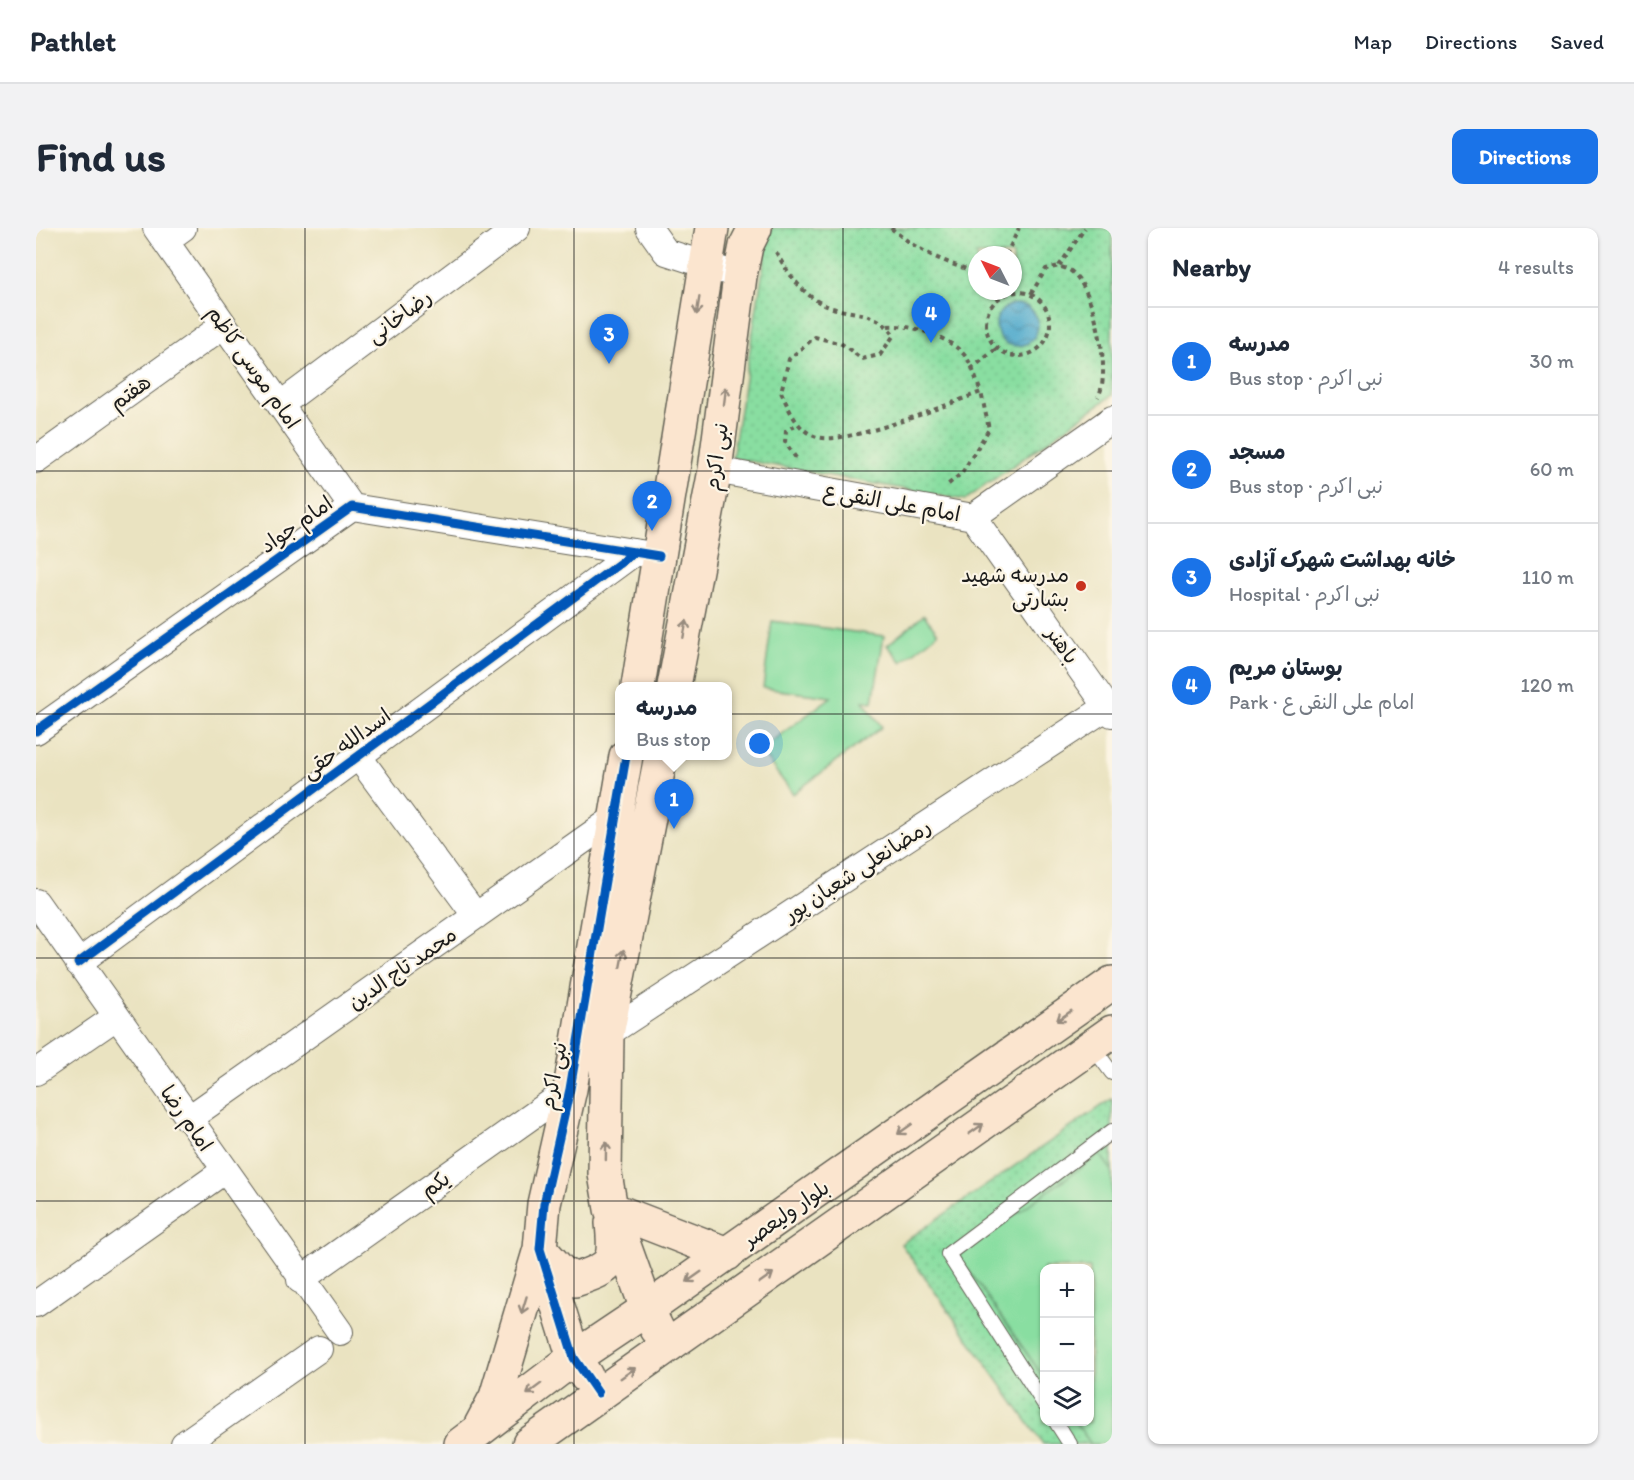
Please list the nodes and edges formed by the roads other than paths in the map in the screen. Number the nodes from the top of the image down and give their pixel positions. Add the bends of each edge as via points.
1 (517, 228) edge
2 (649, 228) edge
3 (712, 228) edge
4 (168, 232) edge
5 (764, 238) edge
6 (704, 264) junction
7 (740, 276) junction
8 (224, 325) junction
9 (280, 405) junction
10 (1103, 410) edge
11 (36, 460) edge
12 (715, 470) junction
13 (352, 507) junction
14 (973, 517) junction
15 (647, 554) junction
16 (638, 682) edge
17 (675, 682) edge
18 (1109, 710) edge
19 (36, 731) edge
20 (358, 756) junction
21 (625, 760) edge
22 (660, 760) edge
23 (616, 817) junction
24 (36, 902) edge
25 (476, 916) junction
26 (78, 963) junction
27 (1112, 983) edge
28 (116, 1017) junction
29 (607, 1034) junction
30 (1102, 1039) edge
31 (36, 1072) edge
32 (1112, 1073) edge
33 (570, 1089) junction
34 (188, 1119) junction
35 (1112, 1131) edge
36 (224, 1171) junction
37 (611, 1209) junction
38 (540, 1249) junction
39 (727, 1254) junction
40 (300, 1280) junction
41 (36, 1304) edge
42 (647, 1309) junction
43 (340, 1332) dead end
44 (666, 1347) junction
45 (319, 1349) dead end
46 (574, 1358) junction
47 (598, 1393) junction
48 (1040, 1398) edge
49 (1059, 1426) edge
50 (469, 1438) edge
51 (184, 1444) edge
52 (529, 1444) edge
53 (1070, 1444) edge

1 - 9 street, رضاخانی
2 - 6 street via 666,252
3 - 6 street, نبی اکرم
4 - 8 street, امام موسی کاظم
5 - 7 street, نبی اکرم via 746,246
6 - 7 street
6 -> 15 street, نبی اکرم
12 -> 7 street, نبی اکرم
8 - 9 street, امام موسی کاظم
8 - 11 street, هفتم
9 - 13 street, امام موسی کاظم
10 - 14 street, امام علی النقی ع
12 - 14 street, امام علی النقی ع
17 -> 12 street, نبی اکرم
13 - 15 street, امام جواد
13 - 19 street, امام جواد
14 - 18 street, باهنر
15 - 16 street, نبی اکرم
15 - 20 street, اسدالله حقی
18 - 29 street, رمضانعلی شعبان پور
20 - 25 street
20 - 26 street, اسدالله حقی
21 - 23 street, نبی اکرم
29 -> 22 street
23 - 25 street, محمد تاج الدین
23 - 33 street, نبی اکرم
24 - 26 street, امام رضا
25 - 34 street, محمد تاج الدین
26 - 28 street, امام رضا
27 -> 39 street, بلوار ولیعصر
28 - 31 street
28 - 34 street, امام رضا
37 -> 29 street via 605,1174
30 - 32 lane
44 -> 30 street, بلوار ولیعصر
33 - 38 street, نبی اکرم via 544,1204
33 - 40 street, یکم
34 - 36 street, امام رضا
35 - 48 lane via 948,1254
36 - 40 street, امام رضا
36 - 41 street
37 - 38 street via 612,1260 604,1270 575,1280 561,1272
37 - 39 street
37 - 42 street
38 - 46 street, نبی اکرم
38 -> 50 street via 496,1397
39 -> 42 street, بلوار ولیعصر
40 - 43 street, امام رضا
42 - 44 street
42 - 46 street, بلوار ولیعصر
47 -> 44 street, بلوار ولیعصر
45 - 51 street
46 - 47 street, نبی اکرم
46 -> 50 street, بلوار ولیعصر
47 - 52 street, بلوار ولیعصر
49 - 53 lane

